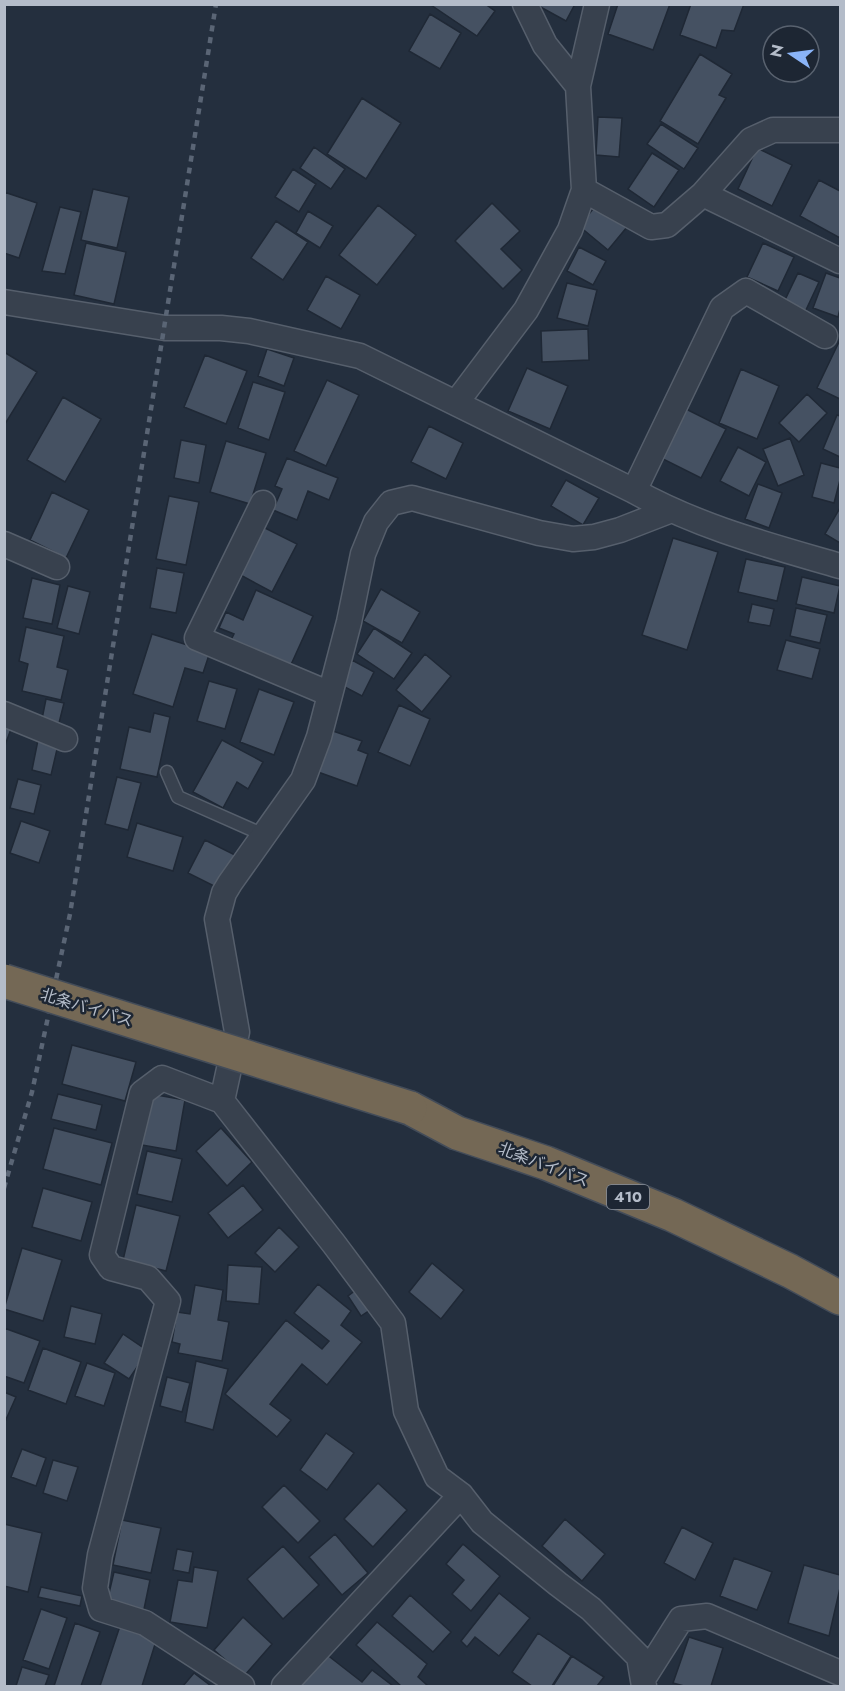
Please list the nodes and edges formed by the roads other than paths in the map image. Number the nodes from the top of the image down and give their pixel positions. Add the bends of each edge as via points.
1 (525, 4) edge
2 (597, 4) edge
3 (578, 86) junction
4 (840, 130) edge
5 (584, 190) junction
6 (703, 194) junction
7 (840, 261) edge
8 (4, 302) edge
9 (825, 336) dead end
10 (456, 403) junction
11 (634, 491) junction
12 (263, 503) dead end
13 (669, 511) junction
14 (4, 544) edge
15 (840, 566) edge
16 (57, 567) dead end
17 (330, 694) junction
18 (4, 714) edge
19 (65, 739) dead end
20 (167, 772) dead end
21 (264, 835) junction
22 (4, 981) edge
23 (222, 1101) junction
24 (410, 1108) junction
25 (840, 1276) edge
26 (840, 1298) edge
27 (461, 1496) junction
28 (840, 1673) edge
29 (644, 1683) edge
30 (242, 1686) edge
31 (284, 1686) edge

1 - 3 street via 545,45
2 - 3 street
3 - 5 street
4 - 6 street via 773,130 751,140
5 - 6 street via 651,227 667,225
5 - 10 street via 570,230 526,310
6 - 7 street
8 - 10 street via 165,328 249,331 360,356
9 - 11 street via 746,291 722,308
10 - 11 street
11 - 13 street
12 - 17 street via 197,638
13 - 15 street via 732,535
13 - 17 street via 620,530 573,538 539,533 412,498 391,503 376,522 363,554
14 - 16 street
17 - 21 street via 303,780
18 - 19 street
20 - 21 lane via 178,797
21 - 23 street via 224,893 217,919 237,1032
22 - 24 highway, 北条バイパス / 410, bridge
23 - 27 street via 393,1323 406,1411 437,1477
23 - 30 street via 162,1078 142,1093 102,1255 111,1268 148,1278 168,1301 94,1588 101,1609 145,1623
24 - 25 highway, 北条バイパス / 410 via 463,1119 624,1178 787,1248
24 - 26 highway, 北条バイパス / 410 via 457,1133 546,1163 673,1215
27 - 29 street via 482,1522 599,1617 639,1657
27 - 31 street
28 - 29 street via 707,1616 681,1619

